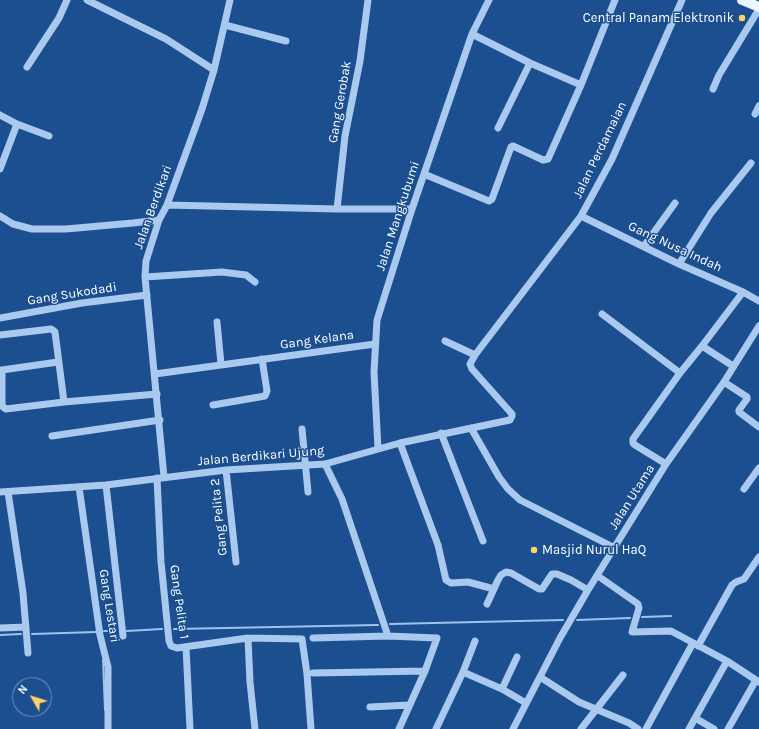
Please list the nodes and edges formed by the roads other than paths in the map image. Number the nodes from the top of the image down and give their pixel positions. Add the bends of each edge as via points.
1 (67, 0) edge
2 (87, 0) edge
3 (230, 0) edge
4 (368, 0) edge
5 (489, 0) edge
6 (615, 0) edge
7 (682, 0) edge
8 (742, 0) edge
9 (759, 8) edge
10 (225, 25) junction
11 (472, 34) junction
12 (286, 41) dead end
13 (530, 63) junction
14 (27, 68) dead end
15 (214, 70) junction
16 (581, 85) junction
17 (713, 90) dead end
18 (759, 106) edge
19 (755, 114) dead end
20 (0, 115) edge
21 (17, 124) junction
22 (498, 128) dead end
23 (49, 136) dead end
24 (751, 163) dead end
25 (0, 169) edge
26 (424, 174) junction
27 (675, 203) dead end
28 (167, 205) junction
29 (337, 209) junction
30 (412, 209) junction
31 (0, 216) edge
32 (581, 216) junction
33 (159, 220) junction
34 (644, 246) junction
35 (679, 264) junction
36 (145, 277) junction
37 (255, 282) dead end
38 (743, 292) junction
39 (147, 295) junction
40 (759, 301) edge
41 (602, 314) dead end
42 (0, 318) edge
43 (217, 322) dead end
44 (759, 326) edge
45 (0, 335) edge
46 (445, 341) dead end
47 (375, 344) junction
48 (702, 346) junction
49 (475, 356) junction
50 (262, 359) junction
51 (58, 362) junction
52 (221, 364) junction
53 (733, 366) junction
54 (1, 370) edge
55 (680, 373) junction
56 (155, 374) junction
57 (724, 382) junction
58 (157, 394) junction
59 (64, 402) junction
60 (213, 405) dead end
61 (160, 420) junction
62 (759, 427) edge
63 (471, 428) junction
64 (302, 429) dead end
65 (441, 433) junction
66 (52, 436) dead end
67 (400, 443) junction
68 (378, 449) junction
69 (326, 464) junction
70 (666, 464) junction
71 (305, 465) junction
72 (759, 468) edge
73 (226, 470) junction
74 (161, 477) junction
75 (106, 485) junction
76 (79, 487) junction
77 (744, 489) dead end
78 (0, 492) edge
79 (8, 492) junction
80 (308, 492) dead end
81 (483, 541) dead end
82 (615, 548) junction
83 (759, 557) edge
84 (236, 562) dead end
85 (598, 576) junction
86 (494, 589) junction
87 (588, 590) junction
88 (487, 604) dead end
89 (26, 627) junction
90 (0, 628) edge
91 (123, 636) dead end
92 (388, 636) junction
93 (248, 638) junction
94 (313, 638) dead end
95 (475, 642) dead end
96 (696, 644) junction
97 (186, 647) junction
98 (28, 653) dead end
99 (517, 657) dead end
100 (727, 661) junction
101 (425, 671) junction
102 (463, 672) junction
103 (313, 673) dead end
104 (623, 676) dead end
105 (540, 677) junction
106 (757, 681) edge
107 (502, 689) junction
108 (526, 703) junction
109 (408, 705) junction
110 (370, 707) dead end
111 (596, 710) junction
112 (695, 718) junction
113 (108, 729) edge
114 (190, 729) edge
115 (255, 729) edge
116 (311, 729) edge
117 (399, 729) edge
118 (436, 729) edge
119 (513, 729) edge
120 (581, 729) edge
121 (638, 729) edge
122 (646, 729) edge
123 (689, 729) edge
124 (714, 729) edge
125 (728, 729) edge

1 - 14 street
2 - 15 street via 166,39
3 - 10 street, Jalan Berdikari
4 - 29 street, Gang Gerobak via 361,55 345,136
5 - 11 street, Jalan Mangkubumi
6 - 16 street
7 - 32 street, Jalan Perdamaian via 612,159
8 - 9 main road
9 - 17 street via 719,75
10 - 12 street
10 - 15 street, Jalan Berdikari
11 - 13 street
11 - 26 street, Jalan Mangkubumi
13 - 16 street
13 - 22 street
15 - 28 street, Jalan Berdikari
16 - 26 street via 548,159 543,160 510,147 491,201
18 - 19 street
20 - 21 street
21 - 23 street
21 - 25 street
24 - 35 street via 711,213
26 - 30 street, Jalan Mangkubumi
27 - 34 street
28 - 29 street
28 - 33 street, Jalan Berdikari
29 - 30 street
30 - 47 street, Jalan Mangkubumi via 377,320
31 - 33 street via 13,224 32,228 66,229
32 - 34 street, Gang Nusa Indah
32 - 49 street, Jalan Perdamaian
33 - 36 street, Jalan Berdikari via 146,261
34 - 35 street, Gang Nusa Indah
35 - 38 street, Gang Nusa Indah
36 - 37 street via 222,272 246,275
36 - 39 street, Jalan Berdikari
38 - 40 street, Gang Nusa Indah
38 - 48 street
39 - 42 street, Gang Sukodadi
39 - 56 street, Jalan Berdikari
41 - 55 street
43 - 52 street
44 - 53 street, Jalan Utama
45 - 51 street via 52,330 55,332
46 - 49 street
47 - 50 street, Gang Kelana
47 - 68 street, Jalan Mangkubumi
48 - 53 street
48 - 55 street
49 - 63 street, Jalan Berdikari Ujung via 470,364 472,369 512,416 510,420
50 - 52 street, Gang Kelana
50 - 60 street via 267,392 265,396
51 - 54 street
51 - 59 street
52 - 56 street, Gang Kelana
53 - 57 street, Jalan Utama
54 - 59 street via 4,409
55 - 70 street via 633,439 635,445
56 - 58 street, Jalan Berdikari
57 - 62 street via 747,397 739,412
57 - 70 street, Jalan Utama
58 - 59 street
58 - 61 street, Jalan Berdikari
61 - 66 street
61 - 74 street, Jalan Berdikari
63 - 65 street, Jalan Berdikari Ujung
63 - 82 street via 499,477 520,500
64 - 71 street
65 - 67 street, Jalan Berdikari Ujung
65 - 81 street
67 - 68 street, Jalan Berdikari Ujung
67 - 86 street via 438,545 446,580 451,583 468,582
68 - 69 street, Jalan Berdikari Ujung
69 - 71 street, Jalan Berdikari Ujung
69 - 92 street via 342,499
70 - 82 street, Jalan Utama
71 - 73 street, Jalan Berdikari Ujung
71 - 80 street
72 - 77 street
73 - 74 street, Jalan Berdikari Ujung
73 - 84 street, Gang Pelita 2
74 - 75 street, Jalan Berdikari Ujung
74 - 97 street, Gang Pelita 1 via 161,562 170,641 171,646
75 - 76 street, Jalan Berdikari Ujung
75 - 91 street
76 - 79 street, Jalan Berdikari Ujung
76 - 113 street, Gang Lestari via 100,636 108,667
78 - 79 street, Jalan Berdikari Ujung
79 - 89 street
82 - 85 street, Jalan Utama
83 - 96 street via 744,579 732,585
85 - 87 street, Jalan Utama
85 - 96 street via 638,604 632,632 670,631
86 - 87 street via 501,574 508,572 539,589 542,589 554,573
86 - 88 street
87 - 105 street, Jalan Utama
89 - 90 street
89 - 98 street
92 - 94 street
92 - 101 street via 437,638
93 - 97 street, Gang Pelita 1
93 - 115 street
93 - 116 street, Gang Pelita 1 via 302,639
95 - 102 street
96 - 100 street
96 - 122 street
97 - 114 street
99 - 107 street
100 - 106 street
100 - 112 street
101 - 103 street
101 - 109 street
102 - 107 street
102 - 118 street
104 - 111 street
105 - 108 street, Jalan Utama
105 - 111 street
106 - 125 street
107 - 108 street
108 - 119 street, Jalan Utama
109 - 110 street
109 - 117 street
111 - 120 street
111 - 121 street
112 - 123 street
112 - 124 street

